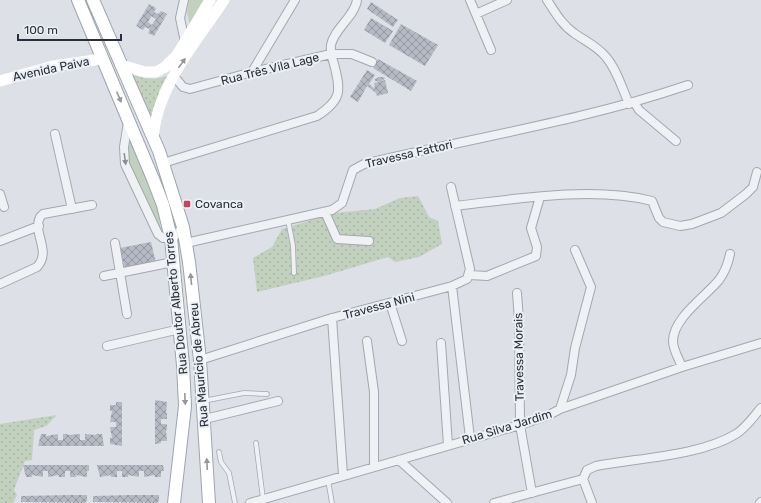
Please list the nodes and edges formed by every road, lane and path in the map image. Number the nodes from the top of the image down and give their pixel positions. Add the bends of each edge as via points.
1 (78, 0) edge
2 (93, 0) edge
3 (184, 0) edge
4 (210, 0) edge
5 (224, 0) edge
6 (295, 0) edge
7 (357, 0) edge
8 (470, 0) edge
9 (507, 0) edge
10 (547, 0) edge
11 (476, 14) junction
12 (185, 42) junction
13 (491, 50) dead end
14 (331, 54) junction
15 (102, 58) junction
16 (372, 62) dead end
17 (121, 65) junction
18 (252, 72) junction
19 (173, 75) junction
20 (0, 81) edge
21 (688, 85) dead end
22 (631, 103) junction
23 (129, 121) junction
24 (55, 134) dead end
25 (153, 137) junction
26 (676, 141) dead end
27 (163, 163) junction
28 (757, 172) dead end
29 (451, 187) dead end
30 (0, 194) edge
31 (540, 197) junction
32 (92, 204) dead end
33 (455, 206) junction
34 (4, 207) dead end
35 (72, 208) junction
36 (325, 212) junction
37 (288, 220) junction
38 (39, 226) junction
39 (183, 227) junction
40 (171, 238) junction
41 (0, 241) edge
42 (369, 241) dead end
43 (116, 243) dead end
44 (186, 243) junction
45 (575, 250) dead end
46 (730, 254) dead end
47 (173, 262) junction
48 (121, 273) junction
49 (294, 273) dead end
50 (470, 275) junction
51 (104, 276) dead end
52 (0, 284) edge
53 (452, 286) junction
54 (0, 291) edge
55 (517, 293) dead end
56 (390, 303) junction
57 (127, 314) dead end
58 (332, 318) junction
59 (180, 329) junction
60 (367, 341) dead end
61 (402, 341) dead end
62 (442, 343) dead end
63 (761, 343) edge
64 (107, 346) dead end
65 (200, 360) junction
66 (682, 367) junction
67 (267, 394) dead end
68 (203, 401) junction
69 (278, 401) dead end
70 (761, 408) edge
71 (560, 409) junction
72 (205, 419) junction
73 (520, 425) junction
74 (470, 438) junction
75 (256, 443) dead end
76 (448, 445) junction
77 (219, 452) dead end
78 (399, 460) junction
79 (374, 466) junction
80 (343, 475) junction
81 (583, 479) junction
82 (328, 480) junction
83 (532, 493) junction
84 (263, 499) junction
85 (277, 499) edge
86 (174, 503) edge
87 (209, 503) edge
88 (235, 503) edge
89 (250, 503) edge
90 (332, 503) edge
91 (447, 503) edge
92 (494, 503) edge
93 (592, 503) edge

1 - 15 main road, Rua Doutor Alberto Torres
2 - 17 main road, Rua Maurício de Abreu
3 - 12 street via 180,18
4 - 12 main road
19 -> 5 main road
6 - 18 street
7 - 14 street via 331,44
8 - 11 street
9 - 11 street
10 - 22 street via 561,22 589,41 606,57
11 - 13 street
12 - 17 main road via 173,60 156,72 139,71
14 - 16 street, Rua Três Vila Lage via 352,54
14 - 18 street, Rua Três Vila Lage
14 - 27 street via 338,82 338,94 332,106 318,116
15 - 20 main road, Avenida Paiva via 53,66
15 -> 23 main road, Rua Doutor Alberto Torres
17 - 25 main road, Rua Maurício de Abreu
18 - 19 street, Rua Três Vila Lage via 190,89 183,87
19 - 25 main road via 159,104
21 - 22 street, Travessa Fattori
22 - 26 street
22 - 36 street, Travessa Fattori via 357,166 350,174 342,203
23 - 40 main road, Rua Doutor Alberto Torres via 163,205
23 -> 40 street via 124,147 125,164 158,234 163,238
24 - 35 street
25 - 27 main road, Rua Maurício de Abreu
27 - 39 main road, Rua Maurício de Abreu
28 - 31 street via 753,187 732,205 705,220 680,226 663,222 657,215 654,204 648,200 613,196
29 - 33 street
30 - 34 street
31 - 33 street
31 - 50 street via 531,228 537,247 536,256 487,276
32 - 35 street
33 - 50 street
35 - 38 street via 43,214 39,219
36 - 37 street, Travessa Fattori
36 - 42 street via 337,239
37 - 44 street, Travessa Fattori
37 - 49 lane via 293,246
38 - 41 street
38 - 52 street via 43,260 37,267
39 - 40 street
39 - 44 main road, Rua Maurício de Abreu
40 - 47 main road, Rua Doutor Alberto Torres
43 - 48 street
65 -> 44 main road, Rua Maurício de Abreu
45 - 71 street via 591,287 574,348 571,375
46 - 66 street via 719,279 686,314 674,336 673,342
47 - 48 street
47 - 59 main road, Rua Doutor Alberto Torres
48 - 51 street
48 - 57 street
50 - 53 street, Travessa Nini via 468,279
52 - 54 street
53 - 56 street, Travessa Nini
53 - 74 street
55 - 73 street, Travessa Morais
56 - 58 street, Travessa Nini
56 - 61 street
58 - 65 street, Travessa Nini
58 - 80 street
59 - 64 street
59 -> 86 main road, Rua Doutor Alberto Torres via 185,406
60 - 79 street via 374,392
62 - 76 street
63 - 66 street, Rua Silva Jardim
65 - 68 main road, Rua Maurício de Abreu
66 - 71 street, Rua Silva Jardim
67 - 68 lane via 244,393
68 - 72 main road, Rua Maurício de Abreu
69 - 72 street
70 - 81 street via 737,434 721,441 669,455 596,466 586,470
71 - 73 street, Rua Silva Jardim
87 -> 72 main road, Rua Maurício de Abreu
73 - 74 street, Rua Silva Jardim
73 - 83 street, Travessa Morais
74 - 76 street, Rua Silva Jardim
75 - 84 lane
76 - 78 street, Rua Silva Jardim
77 - 88 lane via 221,462 229,473
78 - 79 street, Rua Silva Jardim
78 - 91 street
79 - 80 street, Rua Silva Jardim
80 - 82 street, Rua Silva Jardim
81 - 83 street
81 - 93 street
82 - 85 street, Rua Silva Jardim
82 - 90 lane
83 - 92 street
84 - 85 street, Rua Silva Jardim
84 - 89 street, Rua Silva Jardim

